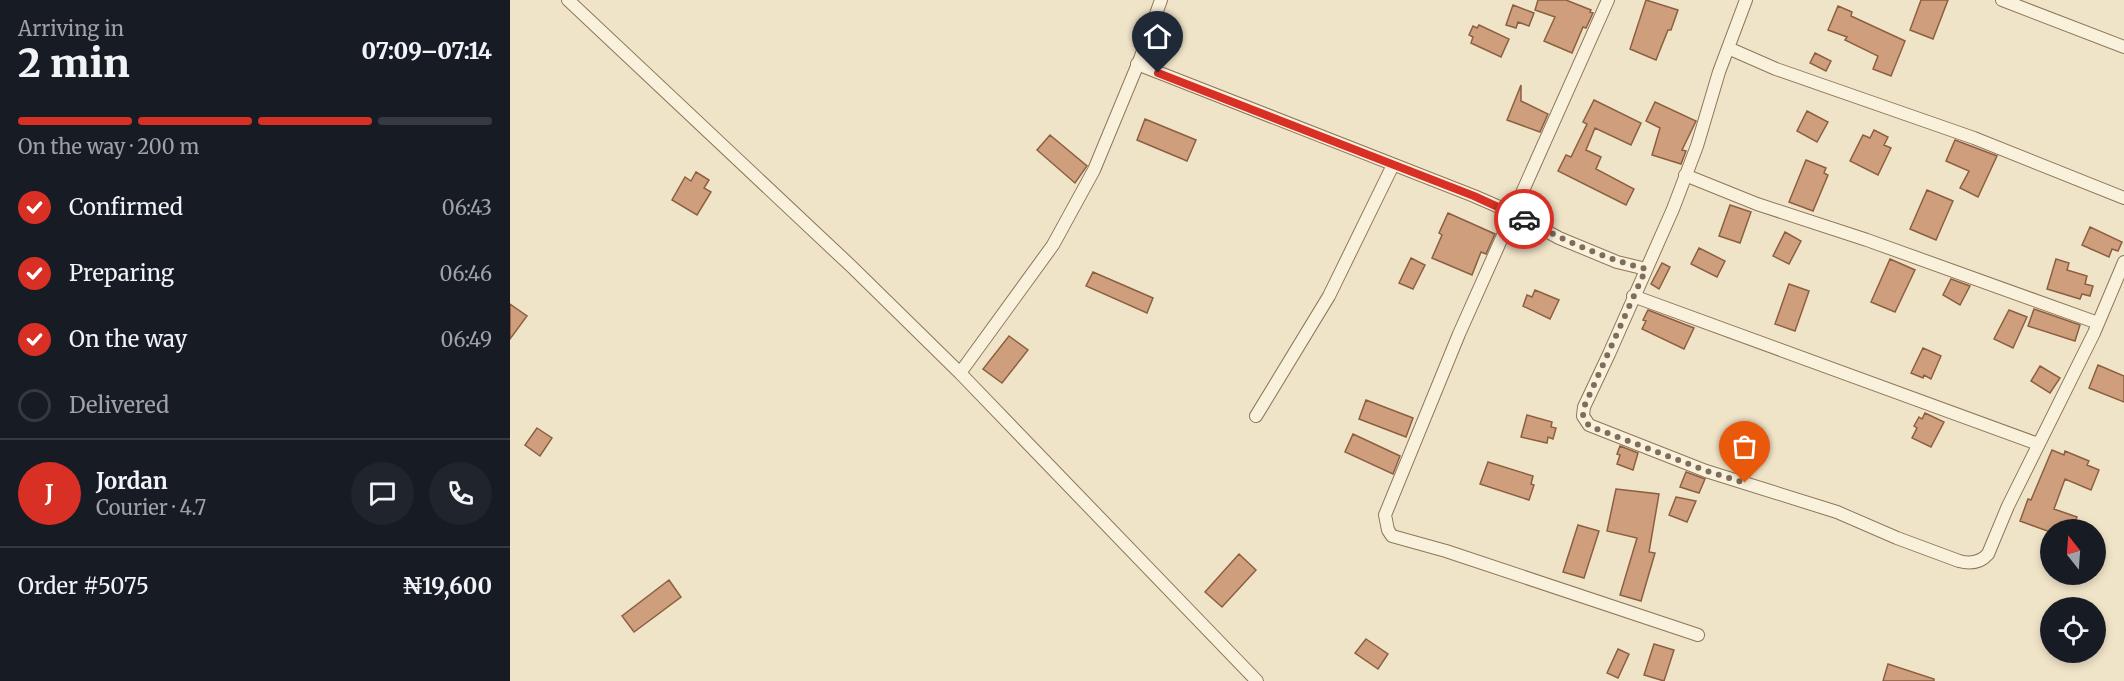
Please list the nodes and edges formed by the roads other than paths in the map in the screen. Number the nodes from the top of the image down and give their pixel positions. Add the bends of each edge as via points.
1 (568, 0) edge
2 (1161, 0) edge
3 (1608, 0) edge
4 (1746, 0) edge
5 (2002, 0) edge
6 (2124, 47) edge
7 (1728, 48) junction
8 (1137, 64) junction
9 (1393, 165) junction
10 (1686, 175) junction
11 (2124, 198) edge
12 (1513, 213) junction
13 (2124, 262) edge
14 (1646, 269) junction
15 (1634, 296) junction
16 (2098, 323) junction
17 (960, 373) junction
18 (1256, 416) dead end
19 (2038, 444) junction
20 (1698, 635) dead end
21 (1257, 681) edge

1 - 17 street
2 - 8 street
3 - 12 street
4 - 7 street
5 - 6 street
7 - 10 street
7 - 11 street
8 - 9 street
8 - 17 street via 1094,170 1053,245
9 - 12 street
9 - 18 street via 1329,296
10 - 14 street
10 - 16 street via 1757,204
12 - 14 street via 1559,238 1617,262
12 - 20 street via 1385,515 1388,530 1392,536
13 - 16 street
14 - 15 street
15 - 19 street
15 - 19 street via 1583,416 1589,426 1707,471 1837,512 1968,564 1983,560 1988,554
16 - 19 street
17 - 21 street

